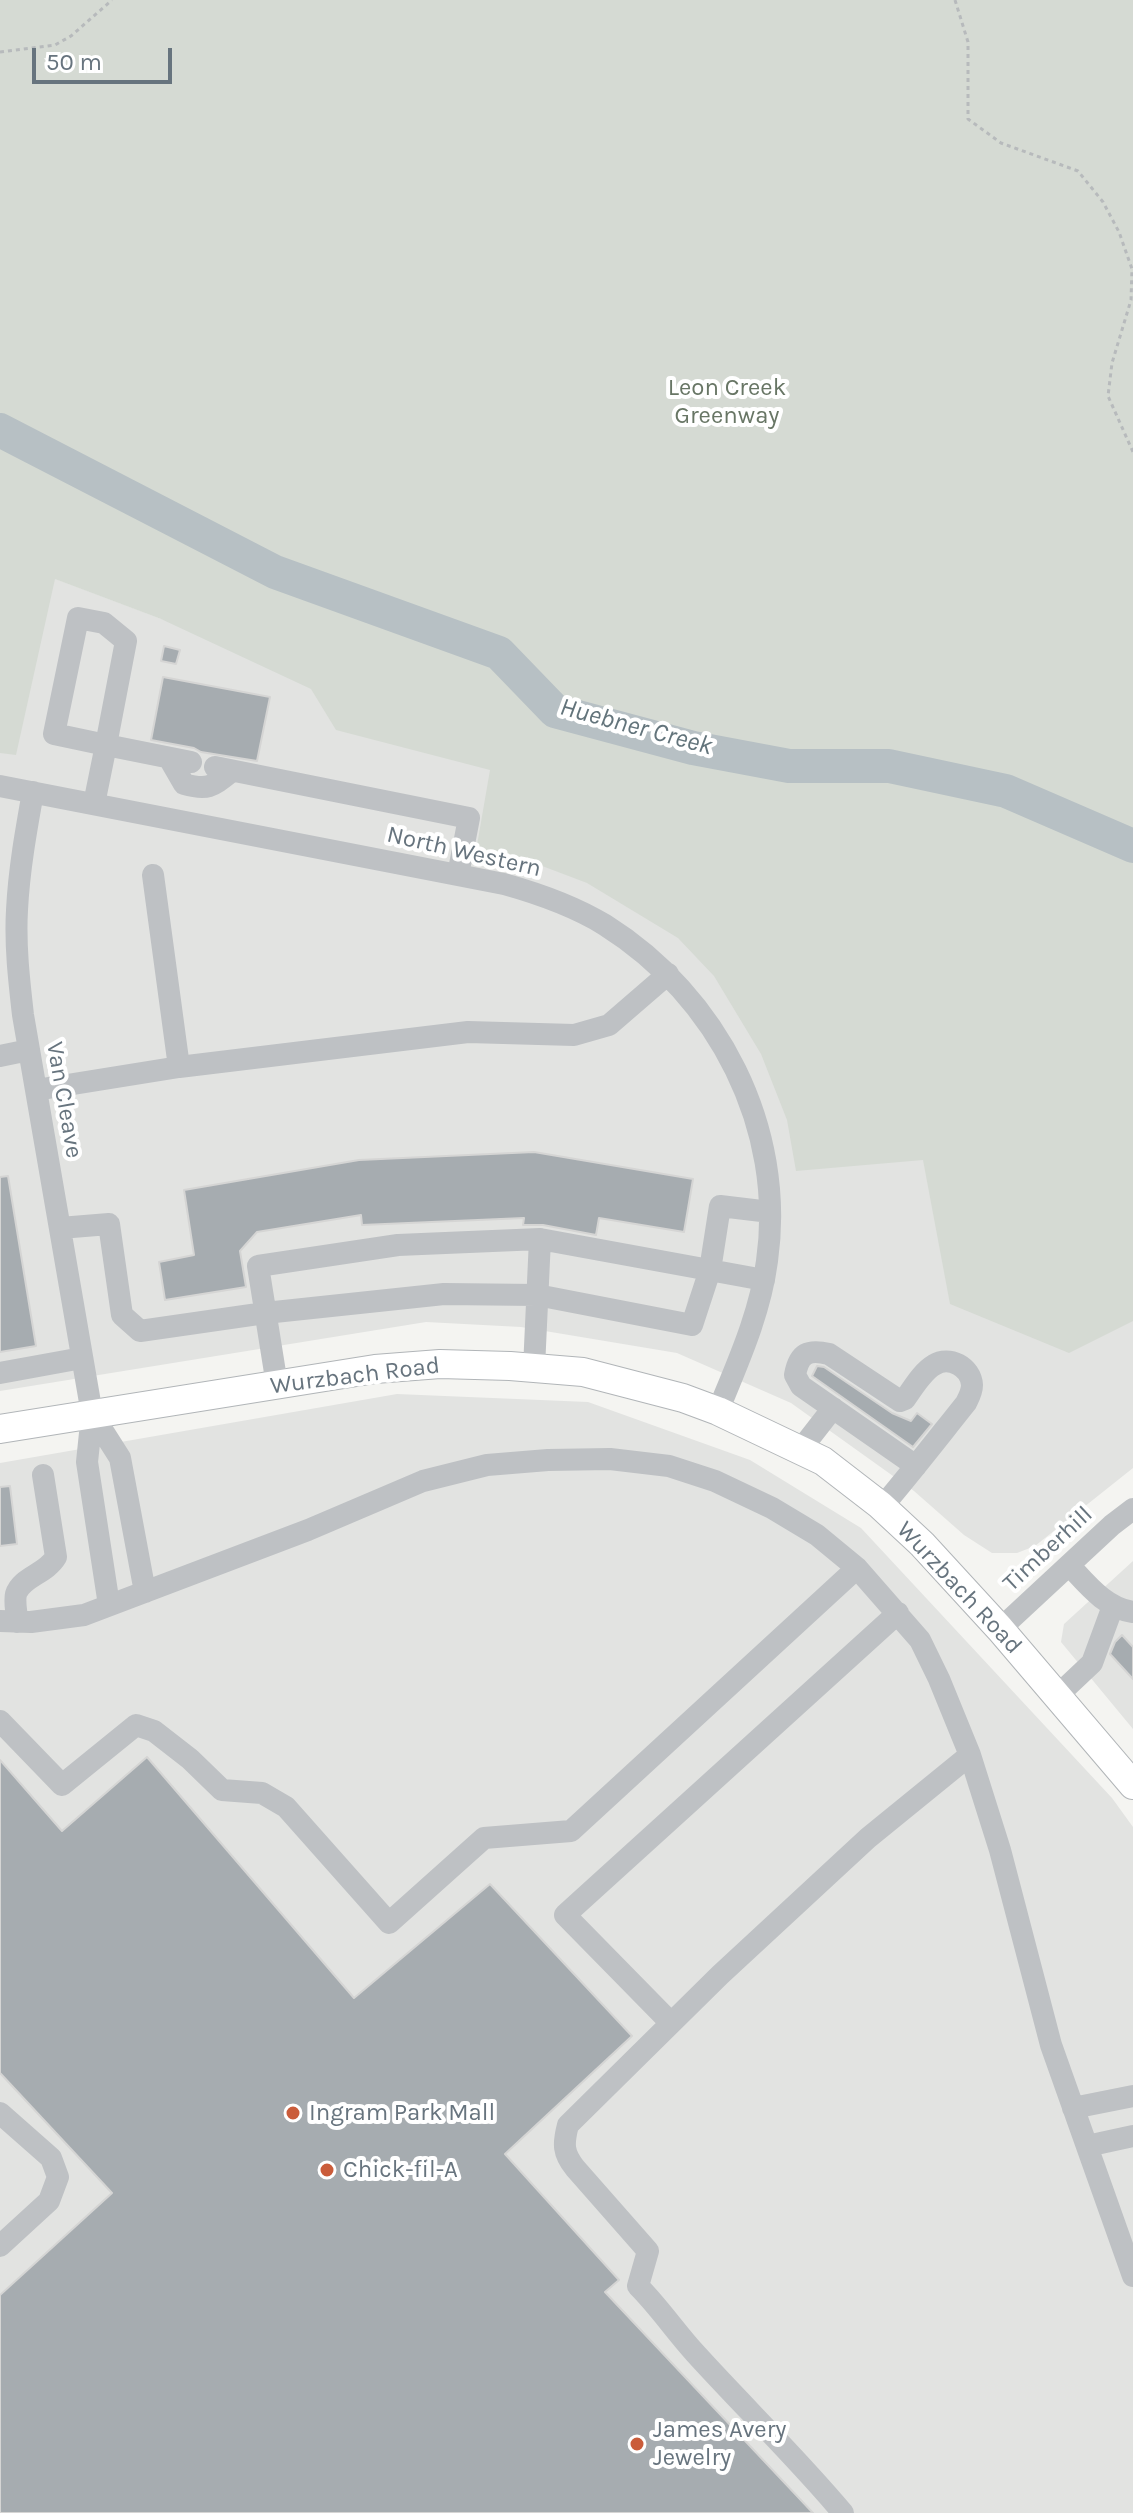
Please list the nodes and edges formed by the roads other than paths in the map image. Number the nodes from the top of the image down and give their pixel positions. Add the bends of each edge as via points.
1 (106, 745) junction
2 (0, 786) edge
3 (33, 792) junction
4 (94, 804) junction
5 (153, 875) dead end
6 (458, 875) junction
7 (8, 910) edge
8 (668, 974) junction
9 (29, 1050) junction
10 (0, 1056) edge
11 (179, 1067) junction
12 (36, 1090) junction
13 (770, 1212) junction
14 (60, 1228) junction
15 (540, 1239) junction
16 (710, 1270) junction
17 (764, 1280) junction
18 (537, 1295) junction
19 (265, 1313) junction
20 (82, 1358) junction
21 (534, 1368) junction
22 (0, 1373) edge
23 (277, 1385) junction
24 (833, 1408) junction
25 (718, 1411) junction
26 (92, 1414) junction
27 (0, 1429) edge
28 (801, 1449) junction
29 (916, 1466) junction
30 (43, 1475) dead end
31 (882, 1507) junction
32 (1133, 1509) edge
33 (1069, 1565) junction
34 (857, 1568) junction
35 (145, 1592) junction
36 (109, 1605) junction
37 (1127, 1611) edge
38 (898, 1613) junction
39 (8, 1621) edge
40 (1000, 1629) junction
41 (1057, 1696) junction
42 (3, 1729) edge
43 (970, 1755) junction
44 (1128, 1771) edge
45 (670, 2022) junction
46 (1133, 2096) edge
47 (1073, 2108) junction
48 (0, 2113) edge
49 (1133, 2136) edge
50 (1087, 2146) junction
51 (0, 2246) edge
52 (1133, 2276) edge
53 (843, 2513) edge

1 - 1 street via 126,641 104,623 78,618 54,734
1 - 4 street
1 - 6 street via 180,760 184,784 197,788 211,787 223,769 469,818
2 - 3 street, North Western
3 - 4 street, North Western
3 - 7 street, Van Cleave
4 - 6 street, North Western
5 - 11 street
6 - 8 street, North Western via 572,908 633,944
7 - 9 street, Van Cleave
8 - 11 street via 609,1025 574,1035 468,1032
8 - 13 street, North Western via 708,1021 743,1084 764,1152
9 - 10 street
9 - 12 street, Van Cleave
11 - 12 street
12 - 14 street, Van Cleave
13 - 16 street via 720,1206
13 - 17 street, North Western
14 - 19 street via 109,1224 122,1315 140,1331
14 - 20 street, Van Cleave
15 - 16 street
15 - 18 street
15 - 19 street via 398,1245 258,1266
16 - 17 street
16 - 18 street via 692,1325
17 - 25 street, North Western via 752,1329
18 - 19 street via 444,1294
18 - 21 street
19 - 23 street
20 - 22 street
20 - 26 street, Van Cleave
21 - 23 main road, Wurzbach Road via 440,1364
21 - 25 main road, Wurzbach Road via 583,1372
23 - 26 main road, Wurzbach Road
24 - 28 street
24 - 29 street
24 - 29 street via 801,1386 795,1375 804,1355 829,1354 900,1401 937,1362 965,1369 972,1381 966,1403
25 - 28 main road, Wurzbach Road
26 - 27 main road, Wurzbach Road
26 - 35 street via 120,1458
26 - 36 street via 87,1462
28 - 31 main road, Wurzbach Road
29 - 31 street
30 - 39 street via 56,1557 50,1568 24,1582
31 - 40 main road, Wurzbach Road
32 - 33 street, Timberhill
33 - 37 street via 1091,1588
33 - 40 street, Timberhill
34 - 35 street via 817,1535 715,1481 656,1464 548,1460 487,1465 423,1481
34 - 38 street
34 - 42 street via 571,1831 484,1838 389,1923 286,1807 262,1793 222,1790 154,1731 136,1725 62,1785
35 - 36 street
36 - 39 street via 84,1615
37 - 41 street via 1092,1663
38 - 43 street via 920,1640
38 - 45 street via 565,1915
40 - 41 main road, Wurzbach Road
41 - 44 main road, Wurzbach Road
43 - 45 street via 868,1838
43 - 47 street
45 - 53 street via 568,2125 563,2144 567,2157 648,2251 638,2286
46 - 47 street
47 - 50 street
48 - 51 street via 51,2158 58,2177 49,2201
49 - 50 street
50 - 52 street

